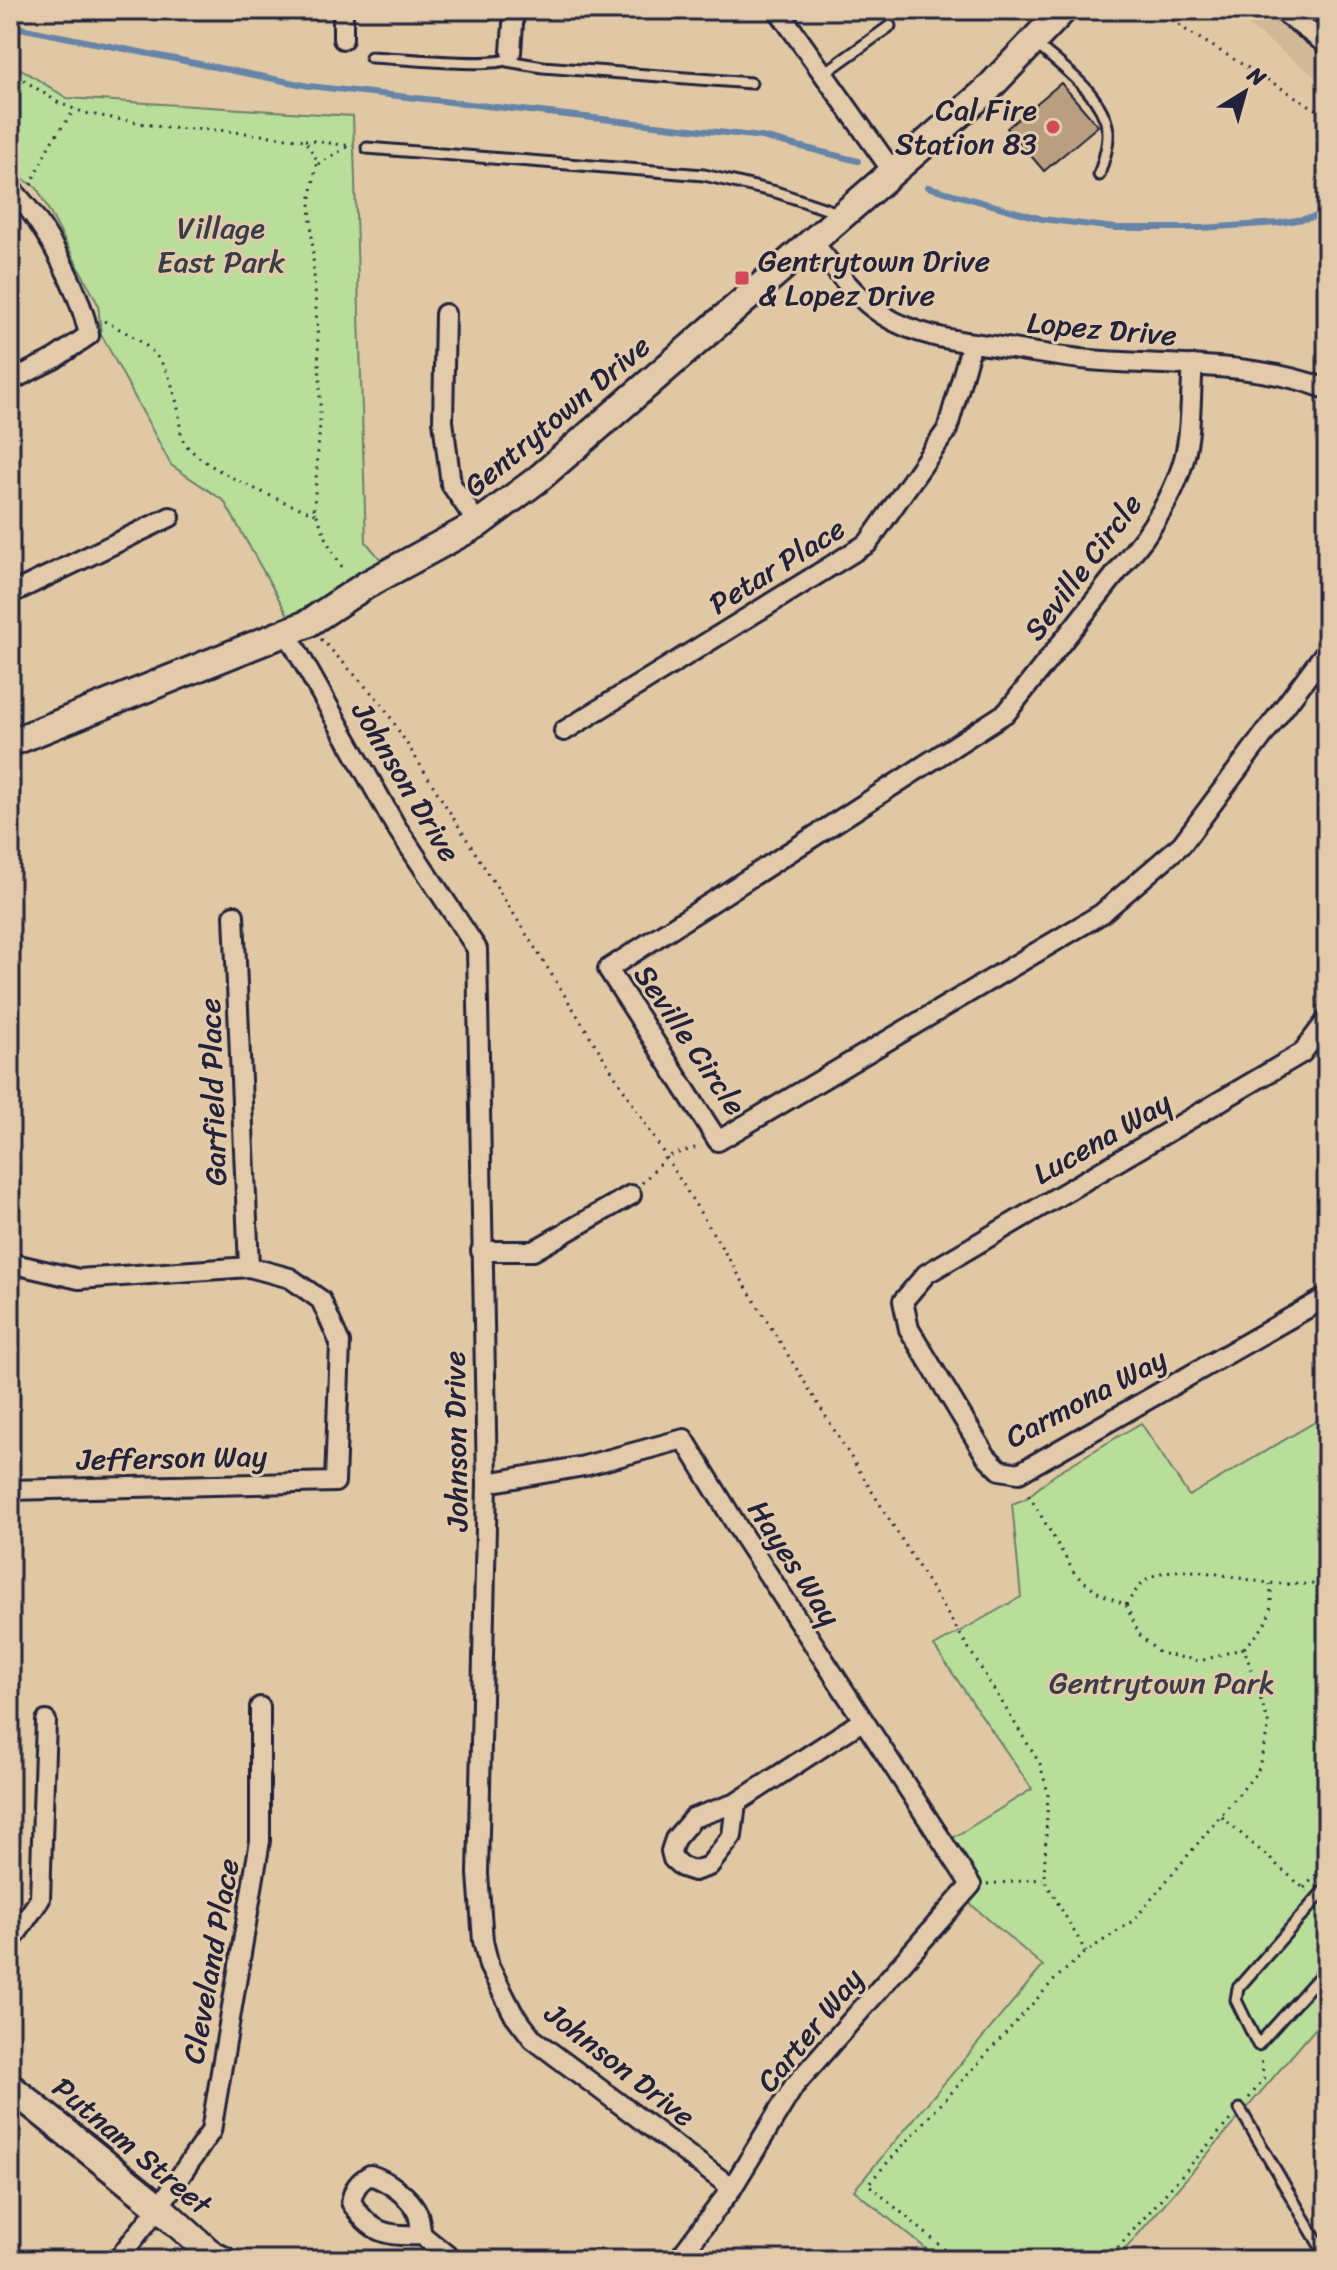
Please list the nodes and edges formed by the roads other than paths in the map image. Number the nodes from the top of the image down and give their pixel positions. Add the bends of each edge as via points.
1 (343, 10) edge
2 (514, 10) edge
3 (778, 10) edge
4 (1063, 10) edge
5 (1281, 10) edge
6 (890, 26) dead end
7 (343, 39) dead end
8 (1034, 42) junction
9 (1327, 45) edge
10 (371, 57) dead end
11 (509, 57) junction
12 (822, 75) junction
13 (751, 83) dead end
14 (367, 148) road end
15 (893, 172) junction
16 (1099, 175) dead end
17 (16, 195) edge
18 (842, 214) junction
19 (811, 240) junction
20 (445, 314) dead end
21 (972, 343) junction
22 (1193, 365) junction
23 (10, 381) edge
24 (1327, 389) edge
25 (170, 517) dead end
26 (478, 524) junction
27 (10, 594) edge
28 (297, 628) junction
29 (1327, 650) edge
30 (564, 731) dead end
31 (10, 743) edge
32 (234, 915) dead end
33 (1327, 1020) edge
34 (631, 1195) road end
35 (481, 1251) junction
36 (10, 1263) edge
37 (249, 1267) junction
38 (1327, 1297) edge
39 (903, 1301) joint
40 (487, 1483) junction
41 (10, 1490) edge
42 (260, 1707) dead end
43 (46, 1721) dead end
44 (862, 1721) junction
45 (736, 1803) dead end
46 (971, 1885) joint
47 (1327, 1887) edge
48 (10, 1943) edge
49 (1327, 1968) edge
50 (10, 2087) edge
51 (1240, 2109) road end
52 (732, 2188) junction
53 (159, 2207) junction
54 (422, 2235) dead end
55 (217, 2258) edge
56 (1327, 2258) edge
57 (117, 2260) edge
58 (453, 2260) edge
59 (678, 2260) edge

1 - 7 street
2 - 11 street
3 - 12 street
4 - 8 street, Gentrytown Drive
5 - 9 street
6 - 12 lane
8 - 15 street, Gentrytown Drive
8 - 16 lane via 1078,81 1102,113 1108,131
10 - 11 lane
11 - 13 lane via 543,67
12 - 15 street
14 - 18 lane via 704,175
15 - 18 street, Gentrytown Drive
17 - 23 street via 33,212 83,311 89,335
18 - 19 street, Gentrytown Drive
19 - 21 street, Lopez Drive via 880,314 902,326
19 - 26 street, Gentrytown Drive via 537,480
20 - 26 street via 443,421 451,484
21 - 22 street, Lopez Drive via 1091,360
21 - 30 street, Petar Place via 947,430 868,543
22 - 24 street, Lopez Drive via 1278,373
22 - 29 street, Seville Circle via 1185,456 1177,483 1144,538 1007,712 608,969 718,1141 1101,914 1182,844
25 - 27 street
26 - 28 street, Gentrytown Drive
28 - 31 street, Gentrytown Drive
28 - 35 street, Johnson Drive via 395,825 477,949
32 - 37 street, Garfield Place
33 - 39 street, Lucena Way via 1302,1053 926,1274
34 - 35 street via 533,1251
35 - 40 street, Johnson Drive
36 - 37 street via 79,1279
37 - 41 street, Jefferson Way via 290,1278 321,1300 340,1343 335,1482
38 - 39 street, Carmona Way via 1019,1473 1000,1470 986,1456 909,1329
40 - 44 street, Hayes Way via 584,1466 684,1439
40 - 52 street, Johnson Drive via 478,1874 489,1966 533,2039
42 - 53 street, Cleveland Place via 260,1841 211,2131
43 - 48 street via 40,1899
44 - 45 street
44 - 46 street, Hayes Way
46 - 52 street, Carter Way via 794,2086
47 - 49 lane via 1238,1988 1236,2000 1258,2045
50 - 53 street, Putnam Street
51 - 56 lane
52 - 59 street, Carter Way
53 - 55 street, Putnam Street
53 - 57 street, Cleveland Place
54 - 58 street

